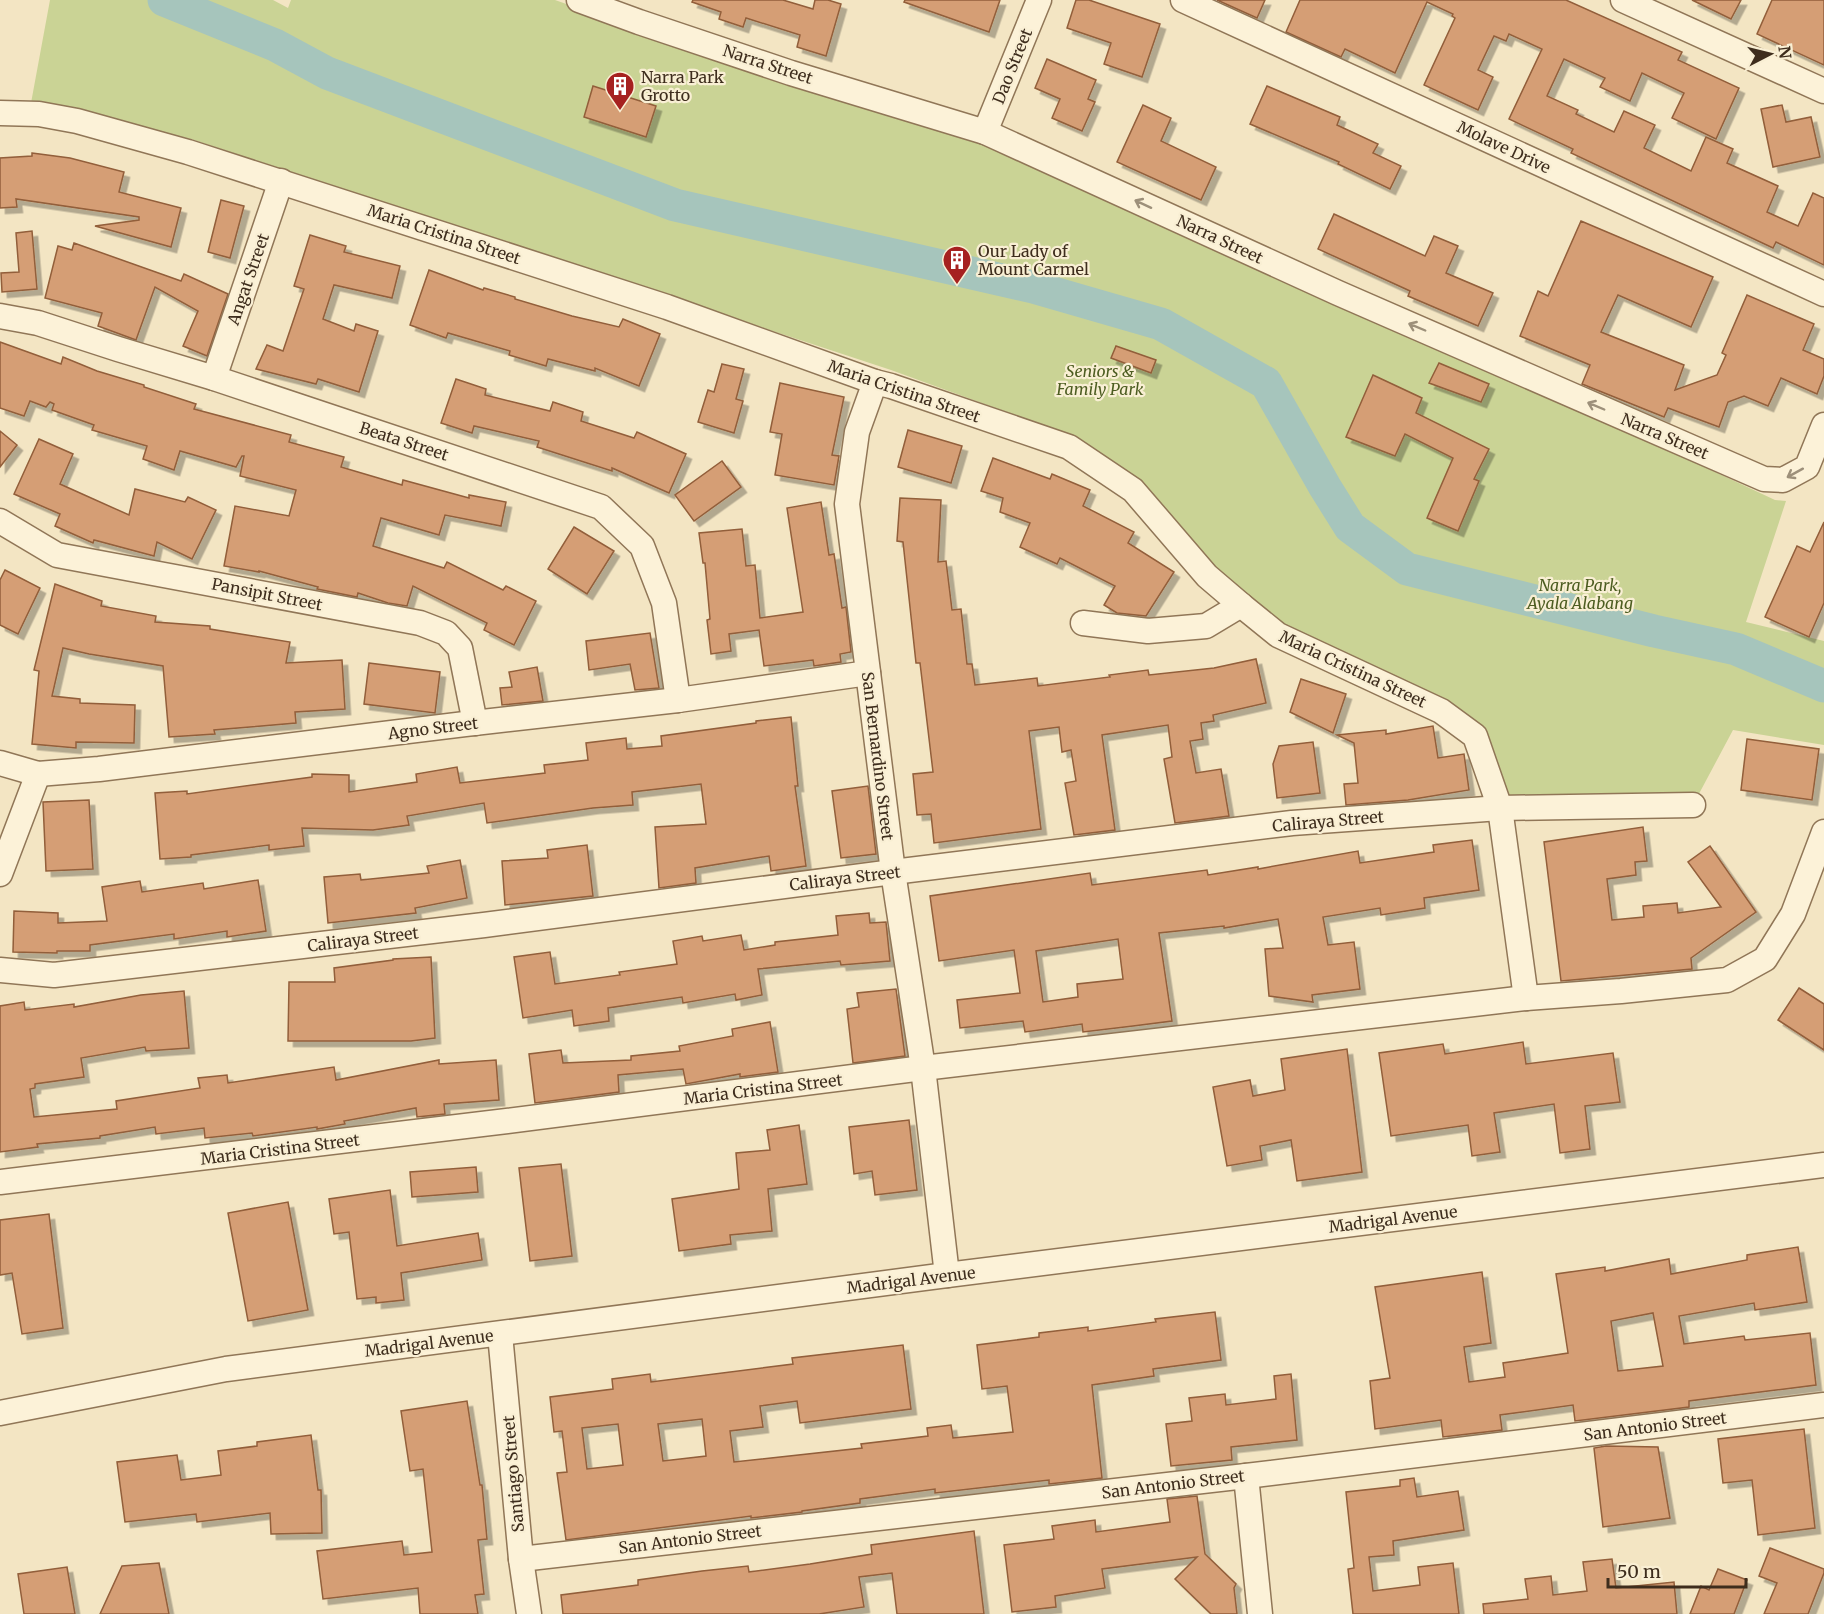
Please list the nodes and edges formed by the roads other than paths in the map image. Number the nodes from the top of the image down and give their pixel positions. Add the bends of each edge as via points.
1 (579, 0) edge
2 (1039, 0) edge
3 (1184, 0) edge
4 (1623, 0) edge
5 (1824, 91) edge
6 (0, 113) edge
7 (985, 132) junction
8 (281, 181) junction
9 (1824, 294) edge
10 (0, 316) edge
11 (214, 378) junction
12 (875, 382) junction
13 (1824, 425) edge
14 (0, 521) edge
15 (1241, 606) junction
16 (1083, 623) dead end
17 (868, 673) junction
18 (678, 700) junction
19 (475, 723) junction
20 (0, 763) edge
21 (38, 774) junction
22 (1693, 805) dead end
23 (1500, 808) junction
24 (1824, 832) edge
25 (893, 872) junction
26 (0, 873) edge
27 (0, 970) edge
28 (1526, 998) junction
29 (922, 1068) junction
30 (1824, 1165) edge
31 (0, 1182) edge
32 (947, 1275) junction
33 (500, 1334) junction
34 (1824, 1405) edge
35 (0, 1413) edge
36 (1246, 1476) junction
37 (521, 1558) junction
38 (529, 1614) edge
39 (1260, 1614) edge

1 - 7 street, Narra Street via 791,73
2 - 7 street, Dao Street
3 - 9 street, Molave Drive
4 - 5 street
6 - 8 street, Maria Cristina Street via 39,114 77,121
13 -> 7 street, Narra Street via 1807,467 1783,480 1764,479 1338,293
8 - 11 street, Angat Street
8 - 12 street, Maria Cristina Street via 667,307
10 - 11 street, Beata Street via 38,323
11 - 18 street, Beata Street via 602,507 642,546 650,565 664,603
12 - 15 street, Maria Cristina Street via 1069,447 1133,490 1207,576
12 - 17 street, San Bernardino Street via 857,432 847,504
14 - 19 street, Pansipit Street via 57,555 420,623 446,633 460,648
15 - 16 street via 1206,626 1148,631
15 - 23 street, Maria Cristina Street via 1278,634 1441,711 1475,736
17 - 18 street, Agno Street
17 - 25 street, San Bernardino Street
18 - 19 street, Agno Street
19 - 21 street, Agno Street
20 - 21 street, Agno Street
21 - 26 street
22 - 23 street, Caliraya Street
23 - 25 street, Caliraya Street via 1292,823
23 - 28 street, Maria Cristina Street
24 - 28 street, Maria Cristina Street via 1793,914 1765,959 1727,980
25 - 27 street, Caliraya Street via 54,975
25 - 29 street, San Bernardino Street
28 - 29 street, Maria Cristina Street
29 - 31 street, Maria Cristina Street
29 - 32 street, San Bernardino Street
30 - 32 street, Madrigal Avenue
32 - 33 street, Madrigal Avenue
33 - 35 street, Madrigal Avenue via 226,1370
33 - 37 street, Santiago Street
34 - 36 street, San Antonio Street
36 - 37 street, San Antonio Street
36 - 39 street
37 - 38 street, Santiago Street

